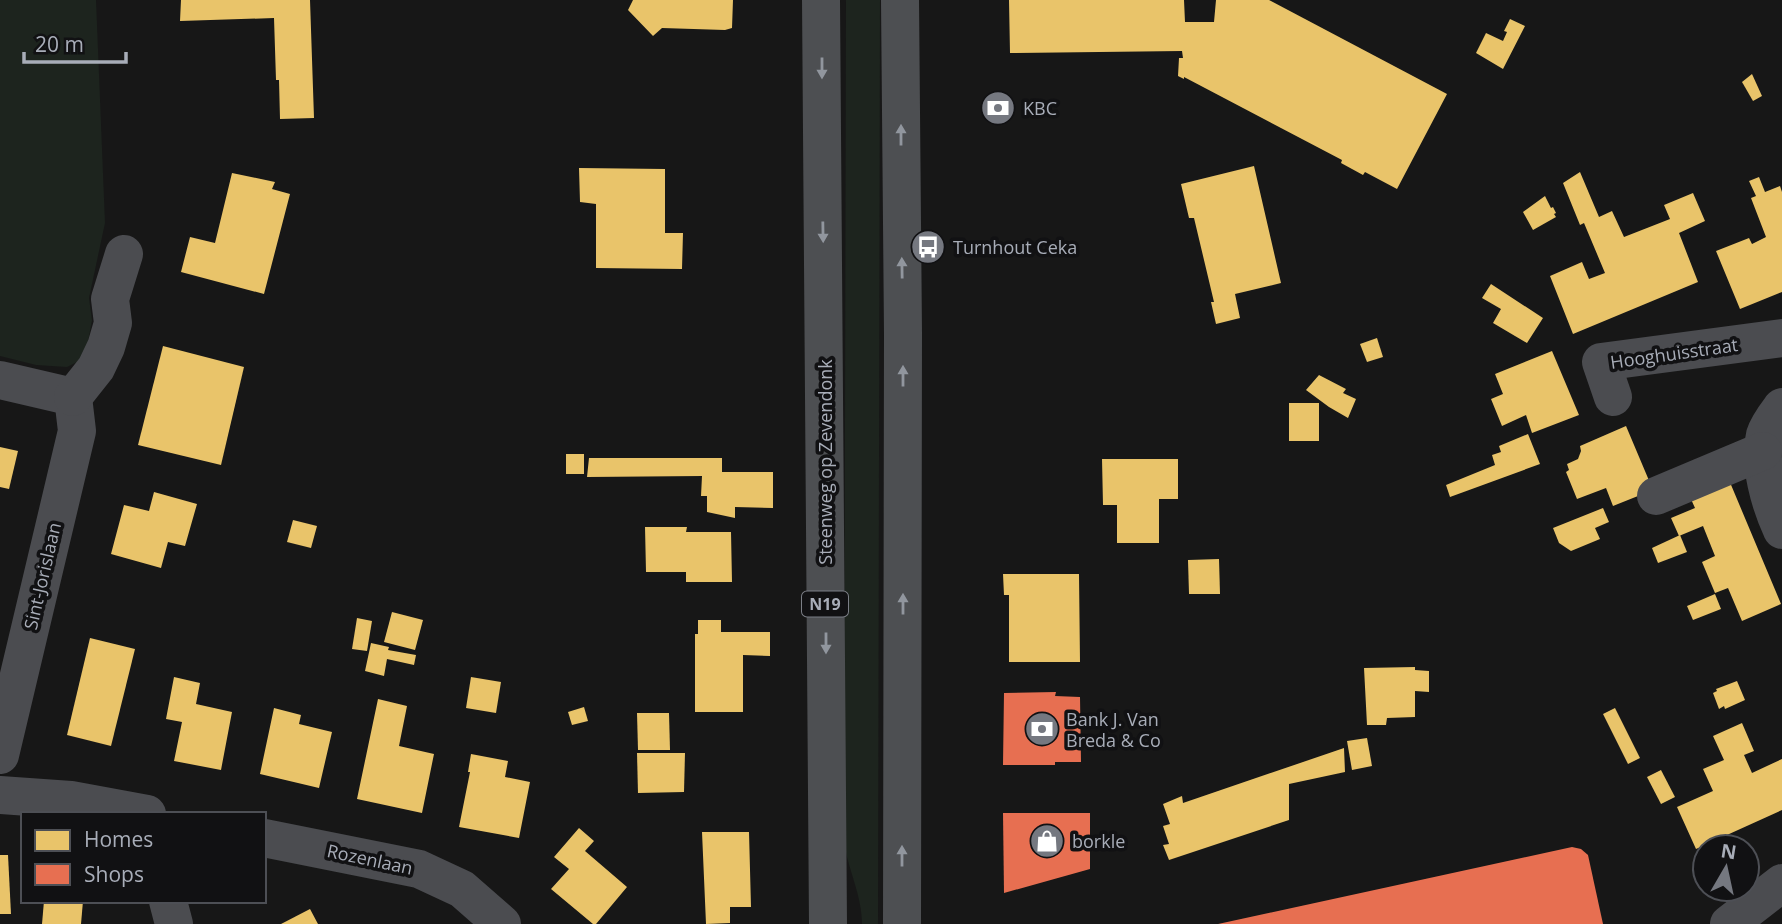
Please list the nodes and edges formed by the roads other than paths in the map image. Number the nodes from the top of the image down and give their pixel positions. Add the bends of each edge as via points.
1 (821, 0) edge
2 (900, 0) edge
3 (124, 254) dead end
4 (1782, 338) edge
5 (0, 380) edge
6 (72, 397) junction
7 (1613, 397) dead end
8 (1770, 430) edge
9 (1656, 496) dead end
10 (1782, 530) edge
11 (0, 755) edge
12 (0, 795) edge
13 (136, 812) edge
14 (266, 838) edge
15 (1782, 883) edge
16 (169, 903) edge
17 (174, 924) edge
18 (502, 924) edge
19 (828, 924) edge
20 (902, 924) edge
21 (1729, 924) edge

1 -> 19 main road, Steenweg op Zevendonk / N19
20 -> 2 main road
3 - 6 street via 110,299 113,323 106,347 96,368
4 - 7 street, Hooghuisstraat via 1601,362
5 - 6 street
6 - 11 street, Sint-Jorislaan via 77,431
8 - 9 street
8 - 10 street via 1770,505
12 - 13 street via 72,800
14 - 18 street, Rozenlaan via 419,869 462,889
15 - 21 street
16 - 17 street

